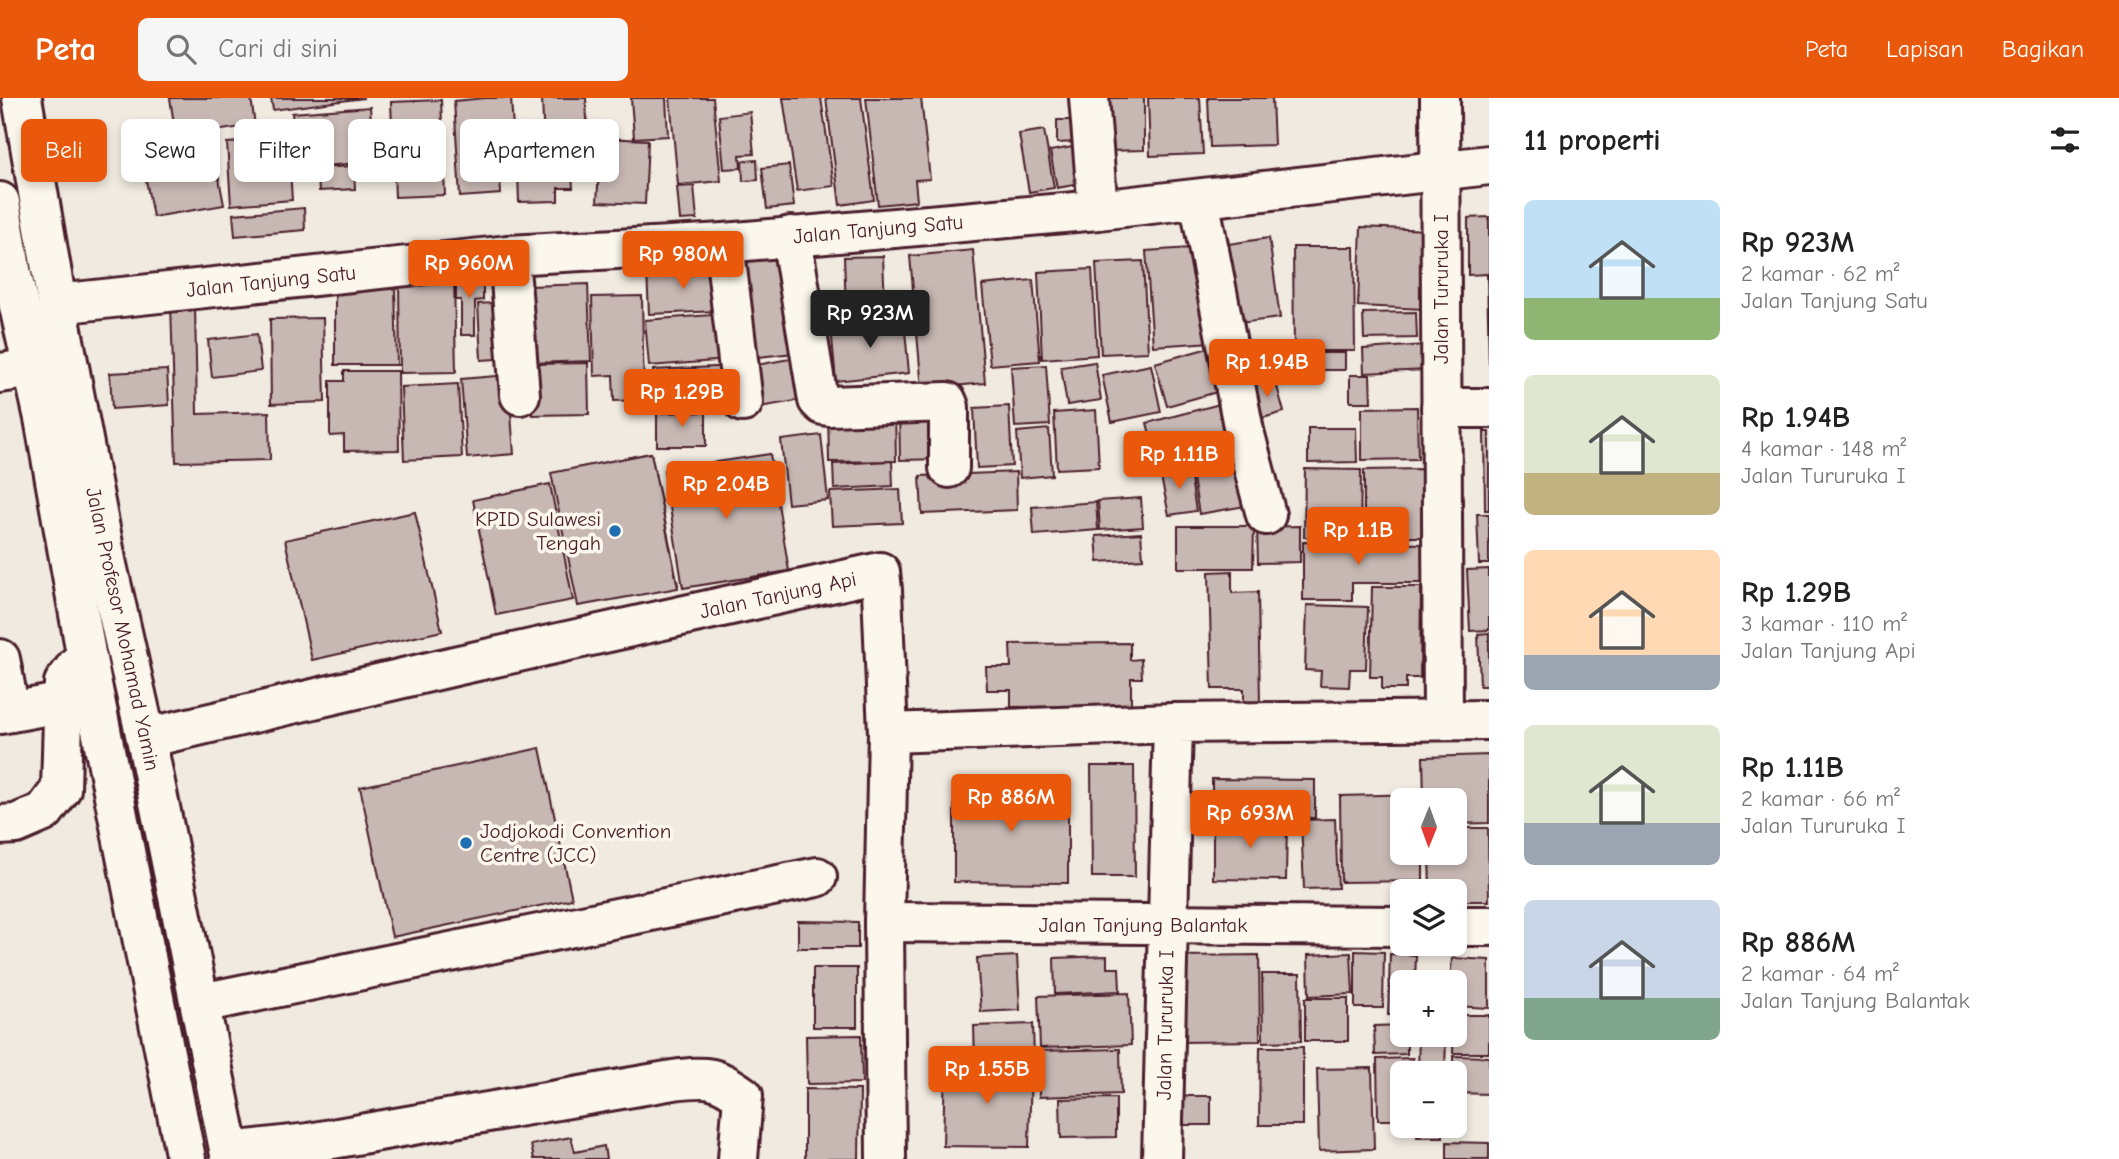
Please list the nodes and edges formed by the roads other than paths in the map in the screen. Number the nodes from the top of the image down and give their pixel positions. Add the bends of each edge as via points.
1 (22, 98) edge
2 (1089, 98) edge
3 (1440, 98) edge
4 (1489, 165) edge
5 (1441, 170) junction
6 (1199, 199) junction
7 (0, 202) edge
8 (1098, 210) junction
9 (791, 236) junction
10 (724, 243) junction
11 (509, 255) junction
12 (8, 291) edge
13 (57, 304) junction
14 (17, 371) edge
15 (520, 396) dead end
16 (743, 401) dead end
17 (1441, 408) junction
18 (1489, 408) edge
19 (949, 468) dead end
20 (1266, 515) dead end
21 (0, 659) edge
22 (88, 659) junction
23 (65, 702) junction
24 (5, 713) edge
25 (1443, 720) junction
26 (1489, 720) edge
27 (1174, 723) junction
28 (888, 733) junction
29 (146, 738) junction
30 (0, 825) edge
31 (817, 877) dead end
32 (884, 922) junction
33 (1168, 925) junction
34 (1390, 926) edge
35 (1467, 926) edge
36 (1489, 926) edge
37 (201, 1003) junction
38 (376, 1145) edge
39 (221, 1157) edge
40 (186, 1159) edge
41 (738, 1159) edge
42 (886, 1159) edge
43 (1162, 1159) edge

1 - 13 street, Jalan Profesor Mohamad Yamin
2 - 8 street
3 - 5 street, Jalan Tururuka I
4 - 5 street, Jalan Tanjung Satu
5 - 6 street, Jalan Tanjung Satu
5 - 17 street, Jalan Tururuka I
6 - 8 street, Jalan Tanjung Satu
6 - 20 street via 1244,431
7 - 12 street, Jalan Profesor Mohamad Yamin
8 - 9 street, Jalan Tanjung Satu
9 - 10 street, Jalan Tanjung Satu
9 - 19 street via 818,400 829,406 947,402
10 - 11 street, Jalan Tanjung Satu
10 - 16 street
11 - 13 street, Jalan Tanjung Satu
11 - 15 street
12 - 14 street, Jalan Profesor Mohamad Yamin
13 - 29 street, Jalan Profesor Mohamad Yamin
14 - 22 street, Jalan Profesor Mohamad Yamin
17 - 18 street
17 - 25 street, Jalan Tururuka I
21 - 24 street
22 - 23 street via 64,682
22 - 40 street, Jalan Profesor Mohamad Yamin
23 - 24 street
23 - 30 street via 61,789 44,812 16,824
25 - 26 street
25 - 27 street
27 - 28 street
27 - 33 street, Jalan Tururuka I
28 - 29 street, Jalan Tanjung Api via 880,572
28 - 32 street, Jalan Tanjung Api
29 - 37 street, Jalan Profesor Mohamad Yamin
31 - 37 street
32 - 33 street, Jalan Tanjung Balantak
32 - 42 street, Jalan Tanjung Api
33 - 34 street, Jalan Tanjung Balantak
33 - 43 street, Jalan Tururuka I
35 - 36 street
37 - 39 street, Jalan Profesor Mohamad Yamin
38 - 39 street via 309,1143
38 - 41 street via 705,1076 724,1082 743,1096

